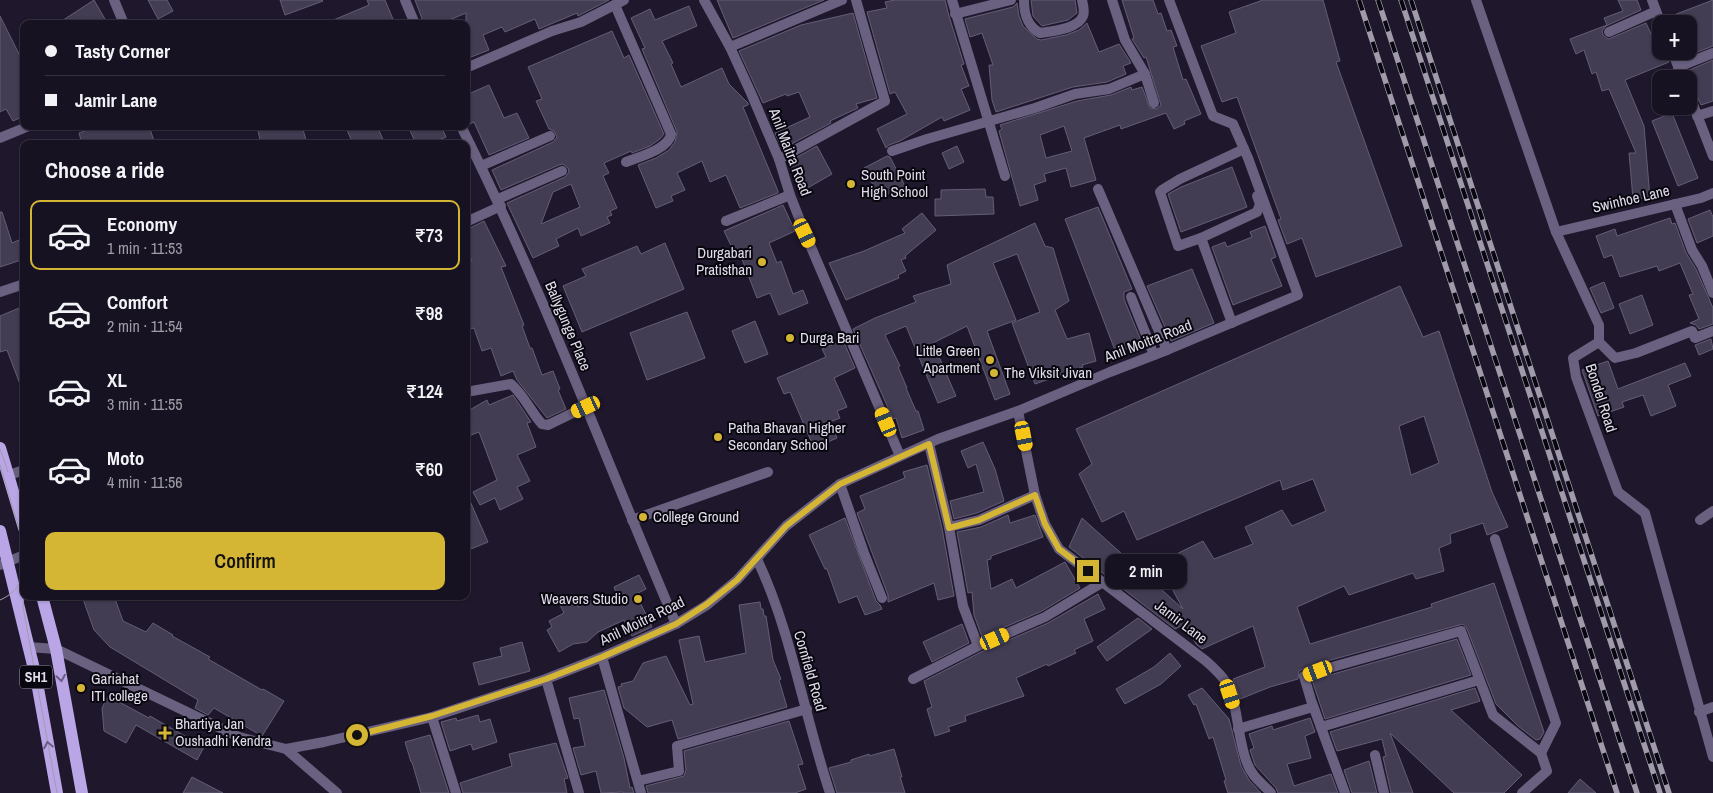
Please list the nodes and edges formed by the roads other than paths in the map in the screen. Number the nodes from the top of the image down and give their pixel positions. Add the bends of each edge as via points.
1 (114, 0) edge
2 (406, 0) edge
3 (704, 0) edge
4 (842, 0) edge
5 (856, 0) edge
6 (952, 0) edge
7 (1010, 0) edge
8 (1024, 0) edge
9 (1082, 0) edge
10 (1112, 0) edge
11 (1169, 0) edge
12 (1476, 0) edge
13 (1652, 0) edge
14 (619, 2) edge
15 (1656, 11) junction
16 (955, 14) junction
17 (1658, 15) edge
18 (122, 20) edge
19 (414, 20) edge
20 (1609, 32) dead end
21 (730, 48) junction
22 (1713, 53) edge
23 (1675, 60) edge
24 (470, 66) edge
25 (1678, 67) junction
26 (1679, 70) edge
27 (1145, 74) junction
28 (1154, 103) dead end
29 (1713, 111) edge
30 (1697, 116) joint
31 (988, 122) junction
32 (20, 130) edge
33 (550, 136) dead end
34 (0, 138) edge
35 (470, 144) edge
36 (1241, 150) junction
37 (892, 151) dead end
38 (1713, 156) edge
39 (779, 159) junction
40 (626, 162) dead end
41 (481, 166) junction
42 (562, 171) dead end
43 (1005, 176) dead end
44 (1098, 189) dead end
45 (1713, 194) edge
46 (790, 195) junction
47 (499, 203) junction
48 (1675, 204) junction
49 (470, 220) edge
50 (726, 221) dead end
51 (1556, 232) junction
52 (1201, 238) junction
53 (1709, 271) edge
54 (20, 285) edge
55 (0, 292) edge
56 (1713, 293) edge
57 (1131, 297) dead end
58 (1232, 324) junction
59 (1713, 332) edge
60 (1599, 342) junction
61 (1168, 350) junction
62 (1154, 355) junction
63 (470, 391) edge
64 (586, 407) junction
65 (1018, 411) junction
66 (929, 444) junction
67 (0, 448) edge
68 (900, 456) junction
69 (20, 471) edge
70 (768, 472) dead end
71 (9, 474) junction
72 (840, 484) junction
73 (1035, 495) junction
74 (1713, 511) edge
75 (20, 514) edge
76 (632, 520) junction
77 (1700, 520) dead end
78 (949, 528) junction
79 (0, 531) edge
80 (1495, 539) dead end
81 (20, 557) edge
82 (757, 559) junction
83 (4, 564) edge
84 (1103, 582) junction
85 (882, 598) dead end
86 (43, 600) edge
87 (676, 624) junction
88 (978, 646) junction
89 (28, 647) junction
90 (56, 649) junction
91 (602, 657) junction
92 (546, 679) junction
93 (913, 679) dead end
94 (1479, 680) junction
95 (1314, 707) junction
96 (1713, 707) edge
97 (807, 709) junction
98 (1699, 712) junction
99 (432, 716) junction
100 (1321, 727) junction
101 (1238, 729) junction
102 (286, 749) junction
103 (1541, 753) junction
104 (1375, 755) dead end
105 (1713, 757) edge
106 (638, 781) junction
107 (57, 793) edge
108 (82, 793) edge
109 (337, 793) edge
110 (456, 793) edge
111 (579, 793) edge
112 (641, 793) edge
113 (830, 793) edge
114 (1271, 793) edge
115 (1345, 793) edge
116 (1384, 793) edge
117 (1522, 793) edge

1 - 18 street
2 - 19 street
3 - 21 street, Anil Maitra Road
4 - 21 street
5 - 39 street via 885,101
6 - 16 street
7 - 16 street
8 - 9 street via 1027,20 1040,33 1077,23 1083,17
10 - 27 street via 1125,40
11 - 36 street via 1213,116 1233,124
12 - 51 street, Bondel Road
13 - 15 street
14 - 24 street via 581,22
14 - 40 street via 671,134 666,144
15 - 17 street
15 - 20 street
16 - 31 street
21 - 39 street, Anil Maitra Road
22 - 25 street
23 - 25 street
25 - 26 street
27 - 28 street
27 - 31 street via 1109,89 1075,94
29 - 30 street
30 - 38 street
31 - 37 street
31 - 43 street
32 - 34 street
33 - 41 street
35 - 41 street, Ballygunge Place
36 - 52 street via 1260,208
36 - 52 street via 1160,191 1178,246
36 - 58 street, Anil Moitra Road via 1298,295
39 - 46 street, Anil Maitra Road
41 - 47 street, Ballygunge Place
42 - 47 street
44 - 61 street
45 - 48 street, Swinhoe Lane
46 - 50 street
46 - 68 street, Anil Maitra Road
47 - 49 street
47 - 64 street, Ballygunge Place
48 - 51 street, Swinhoe Lane
48 - 53 street via 1692,250
51 - 60 street, Bondel Road via 1599,325
52 - 58 street
53 - 56 street
54 - 55 street
57 - 62 street
58 - 61 street, Anil Moitra Road
59 - 60 street via 1695,338 1692,331 1614,358
60 - 98 street, Bondel Road via 1573,358 1576,377 1618,492 1645,514
61 - 62 street, Anil Moitra Road
62 - 65 street, Anil Moitra Road
63 - 64 street via 511,384 542,424 548,425
64 - 76 street, Ballygunge Place
65 - 66 street, Anil Moitra Road
65 - 73 street, Jamir Lane
66 - 68 street, Anil Moitra Road
66 - 78 street
67 - 71 main road
68 - 72 street, Anil Moitra Road
69 - 71 street
70 - 76 street
71 - 75 main road
72 - 82 street, Anil Moitra Road via 786,526
72 - 85 street
73 - 78 street via 979,520
73 - 84 street, Jamir Lane via 1045,524 1059,549
74 - 77 street
76 - 87 street, Ballygunge Place
78 - 88 street via 963,606
79 - 83 main road, SH1
80 - 103 street via 1556,723
81 - 83 street
82 - 87 street, Anil Moitra Road via 737,580
82 - 97 street, Cornfield Road via 768,582
83 - 89 main road, SH1
84 - 88 street via 1045,617
84 - 101 street, Jamir Lane via 1220,674 1227,684
86 - 90 main road, SH1
87 - 91 street, Anil Moitra Road
88 - 93 street
89 - 90 street
107 -> 89 main road, SH1
90 - 102 street via 239,737
90 -> 108 main road, SH1
91 - 92 street, Anil Moitra Road
91 - 106 street
92 - 99 street, Anil Moitra Road
92 - 111 street
94 - 95 street via 1461,632 1304,676
94 - 100 street
94 - 103 street via 1493,715
95 - 100 street
95 - 101 street
96 - 98 street
97 - 106 street via 677,746 679,771
97 - 113 street, Cornfield Road via 816,752
98 - 105 street, Bondel Road
99 - 102 street, Anil Moitra Road
99 - 110 street
100 - 115 street
101 - 114 street, Jamir Lane via 1247,765
102 - 109 street
103 - 117 street via 1547,771
104 - 116 street
106 - 112 street

